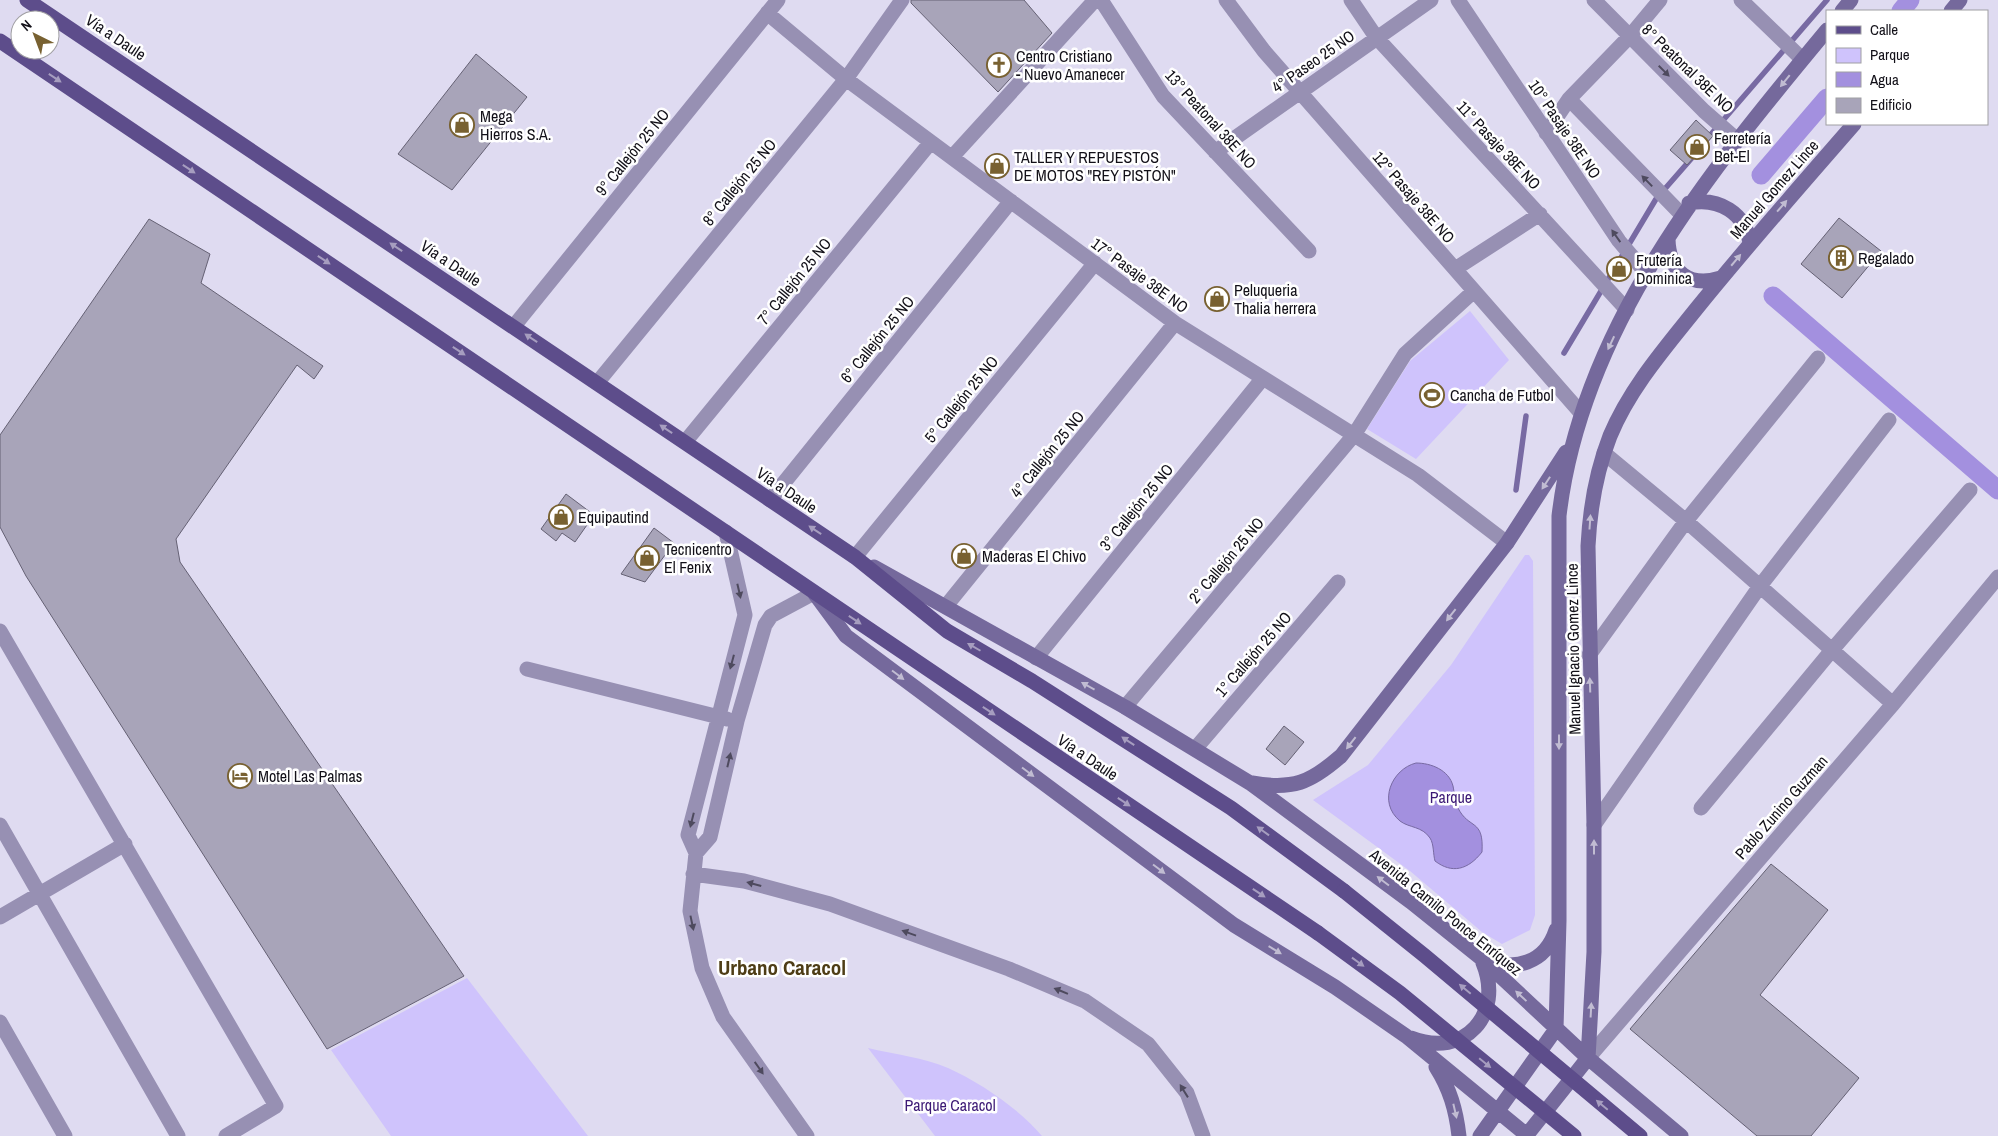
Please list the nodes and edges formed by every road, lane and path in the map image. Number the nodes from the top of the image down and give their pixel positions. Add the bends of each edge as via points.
1 (27, 0) edge
2 (902, 0) edge
3 (1095, 0) edge
4 (1101, 0) edge
5 (1226, 0) edge
6 (1351, 0) edge
7 (1431, 0) edge
8 (1458, 0) edge
9 (1594, 0) edge
10 (1660, 0) edge
11 (1741, 0) edge
12 (1851, 0) edge
13 (1960, 0) edge
14 (773, 4) edge
15 (1843, 10) edge
16 (1952, 10) edge
17 (1826, 31) edge
18 (1630, 36) junction
19 (1376, 37) junction
20 (0, 41) edge
21 (1802, 59) junction
22 (846, 79) junction
23 (1299, 92) junction
24 (1569, 99) junction
25 (1853, 125) edge
26 (1546, 133) junction
27 (1736, 139) junction
28 (931, 142) junction
29 (1215, 152) junction
30 (952, 157) junction
31 (1011, 201) junction
32 (1686, 209) junction
33 (1540, 214) junction
34 (1668, 239) junction
35 (1750, 243) junction
36 (1309, 251) dead end
37 (1095, 263) junction
38 (1455, 269) junction
39 (1647, 274) junction
40 (1721, 278) junction
41 (1474, 291) junction
42 (1627, 310) junction
43 (1175, 323) junction
44 (514, 326) junction
45 (1818, 358) dead end
46 (1263, 378) junction
47 (597, 382) junction
48 (1581, 413) junction
49 (1889, 420) dead end
50 (1354, 435) junction
51 (685, 442) junction
52 (1572, 442) junction
53 (1604, 453) junction
54 (1970, 490) dead end
55 (770, 500) junction
56 (1686, 521) junction
57 (726, 532) junction
58 (1507, 543) junction
59 (855, 557) junction
60 (1998, 577) edge
61 (1338, 582) dead end
62 (1760, 586) junction
63 (814, 592) junction
64 (946, 606) junction
65 (0, 631) edge
66 (1832, 650) junction
67 (1589, 655) junction
68 (1036, 658) junction
69 (527, 669) dead end
70 (1893, 704) junction
71 (1125, 707) junction
72 (718, 716) junction
73 (738, 721) junction
74 (1195, 749) junction
75 (1250, 783) junction
76 (1701, 808) dead end
77 (0, 825) edge
78 (1594, 825) junction
79 (125, 844) junction
80 (696, 853) junction
81 (694, 874) junction
82 (40, 894) junction
83 (0, 917) edge
84 (1559, 921) junction
85 (1482, 959) junction
86 (0, 1022) edge
87 (1556, 1029) junction
88 (1406, 1036) junction
89 (1430, 1057) junction
90 (1588, 1058) junction
91 (1498, 1111) junction
92 (65, 1136) edge
93 (178, 1136) edge
94 (226, 1136) edge
95 (807, 1136) edge
96 (1203, 1136) edge
97 (1459, 1136) edge
98 (1480, 1136) edge
99 (1527, 1136) edge
100 (1574, 1136) edge
101 (1640, 1136) edge
102 (1681, 1136) edge

44 -> 1 main road, Vía a Daule
2 - 22 street, 8° Callejón 25 NO
3 - 30 street
4 - 29 street, 13° Peatonal 38E NO via 1163,96
5 - 23 street, 12° Pasaje 38E NO
6 - 19 street, 11° Pasaje 38E NO
7 - 19 street, 4° Paseo 25 NO
8 - 26 street, 10° Pasaje 38E NO
9 - 18 street, 8° Peatonal 38E NO
10 - 18 street
11 - 21 street
12 - 15 main road
13 - 16 main road
14 - 22 street, 17° Pasaje 38E NO
14 - 44 street, 9° Callejón 25 NO
17 - 21 main road
18 - 24 street
18 -> 27 street, 8° Peatonal 38E NO
19 - 23 street, 4° Paseo 25 NO
19 - 33 street, 11° Pasaje 38E NO
20 -> 57 main road, Vía a Daule
21 -> 27 main road
22 - 28 street, 17° Pasaje 38E NO
22 - 47 street, 8° Callejón 25 NO
23 - 29 street, 4° Paseo 25 NO
23 - 38 street, 12° Pasaje 38E NO
24 - 26 street
32 -> 24 street
35 -> 25 main road, Manuel Gomez Lince
39 -> 26 street, 10° Pasaje 38E NO via 1619,241
27 - 32 main road
28 - 30 street, 17° Pasaje 38E NO
28 - 51 street, 7° Callejón 25 NO
29 - 36 street, 13° Peatonal 38E NO
30 - 31 street, 17° Pasaje 38E NO
31 - 37 street, 17° Pasaje 38E NO
31 - 55 street, 6° Callejón 25 NO
32 - 34 main road
32 - 35 main road via 1710,202 1730,210 1743,221
33 - 38 street
33 - 42 street, 11° Pasaje 38E NO
34 - 39 main road, Manuel Ignacio Gomez Lince
34 - 40 main road via 1670,259 1683,275 1702,282
40 -> 35 main road, Manuel Gomez Lince
37 - 43 street, 17° Pasaje 38E NO
37 - 59 street, 5° Callejón 25 NO
38 - 41 street, 12° Pasaje 38E NO
39 - 42 main road, Manuel Ignacio Gomez Lince
40 - 53 main road, Manuel Ignacio Gomez Lince via 1640,381
41 - 48 street, 12° Pasaje 38E NO
41 - 50 street, 2° Callejón 25 NO via 1405,354
42 -> 48 main road, Manuel Ignacio Gomez Lince
43 - 46 street, 17° Pasaje 38E NO
43 - 64 street, 4° Callejón 25 NO
47 -> 44 main road, Vía a Daule
45 - 56 street
46 - 50 street, 17° Pasaje 38E NO
46 - 68 street, 3° Callejón 25 NO
51 -> 47 main road, Vía a Daule
48 - 52 main road, Manuel Ignacio Gomez Lince
49 - 62 street
50 - 58 street, 17° Pasaje 38E NO via 1418,475
50 - 71 street, 2° Callejón 25 NO
51 - 55 main road, Vía a Daule
52 -> 58 main road
52 -> 84 main road, Manuel Ignacio Gomez Lince via 1562,491 1558,540
53 - 56 street
67 -> 53 main road, Manuel Ignacio Gomez Lince via 1589,524 1593,490
54 - 66 street
59 -> 55 main road, Vía a Daule
56 - 62 street
56 - 67 street
57 - 63 main road, Vía a Daule
57 -> 72 street via 745,615
58 -> 75 main road via 1341,756 1320,774 1300,784 1277,787
59 - 64 main road, Vía a Daule
101 -> 59 main road, Vía a Daule, bridge via 1344,891 1231,808 1102,724 947,631
60 - 70 street, Pablo Zunino Guzman
61 - 74 street, 1° Callejón 25 NO
62 - 66 street
62 - 78 street
63 - 73 street via 771,616 765,624
63 -> 88 main road, Vía a Daule via 846,636 1234,925 1335,987
63 -> 100 main road, Vía a Daule, bridge via 1318,933 1400,994
64 - 68 main road, Vía a Daule
65 - 79 street
66 - 70 street
66 - 76 street
78 -> 67 main road, Manuel Ignacio Gomez Lince
71 -> 68 main road, Vía a Daule
69 - 72 street
70 - 90 street, Pablo Zunino Guzman
71 - 74 main road, Vía a Daule
72 - 73 street
72 -> 80 street via 688,835
80 -> 73 street via 710,837
74 - 75 main road, Vía a Daule
85 -> 75 main road, Avenida Camilo Ponce Enríquez
77 - 82 street
90 -> 78 main road, Manuel Ignacio Gomez Lince via 1594,952
79 - 82 street
79 - 94 street via 276,1106
80 - 81 street
81 -> 95 street via 690,911 702,968 723,1017
96 -> 81 street via 1187,1093 1148,1044 1085,1001 1009,969 830,904 744,881
82 - 83 street
82 - 93 street
84 - 85 main road via 1553,940 1539,956 1521,965 1501,966
84 - 87 main road, Manuel Ignacio Gomez Lince
87 -> 85 main road, Avenida Camilo Ponce Enríquez
85 - 88 main road via 1490,979 1490,1000 1481,1020 1466,1035 1447,1044 1425,1044
86 - 92 street
87 - 90 main road, Avenida Camilo Ponce Enríquez
87 - 91 main road
88 - 89 main road
89 - 91 main road
89 -> 97 main road via 1446,1082 1456,1111
90 - 99 main road
90 - 102 main road, Avenida Camilo Ponce Enríquez
91 - 98 main road
91 - 99 main road

